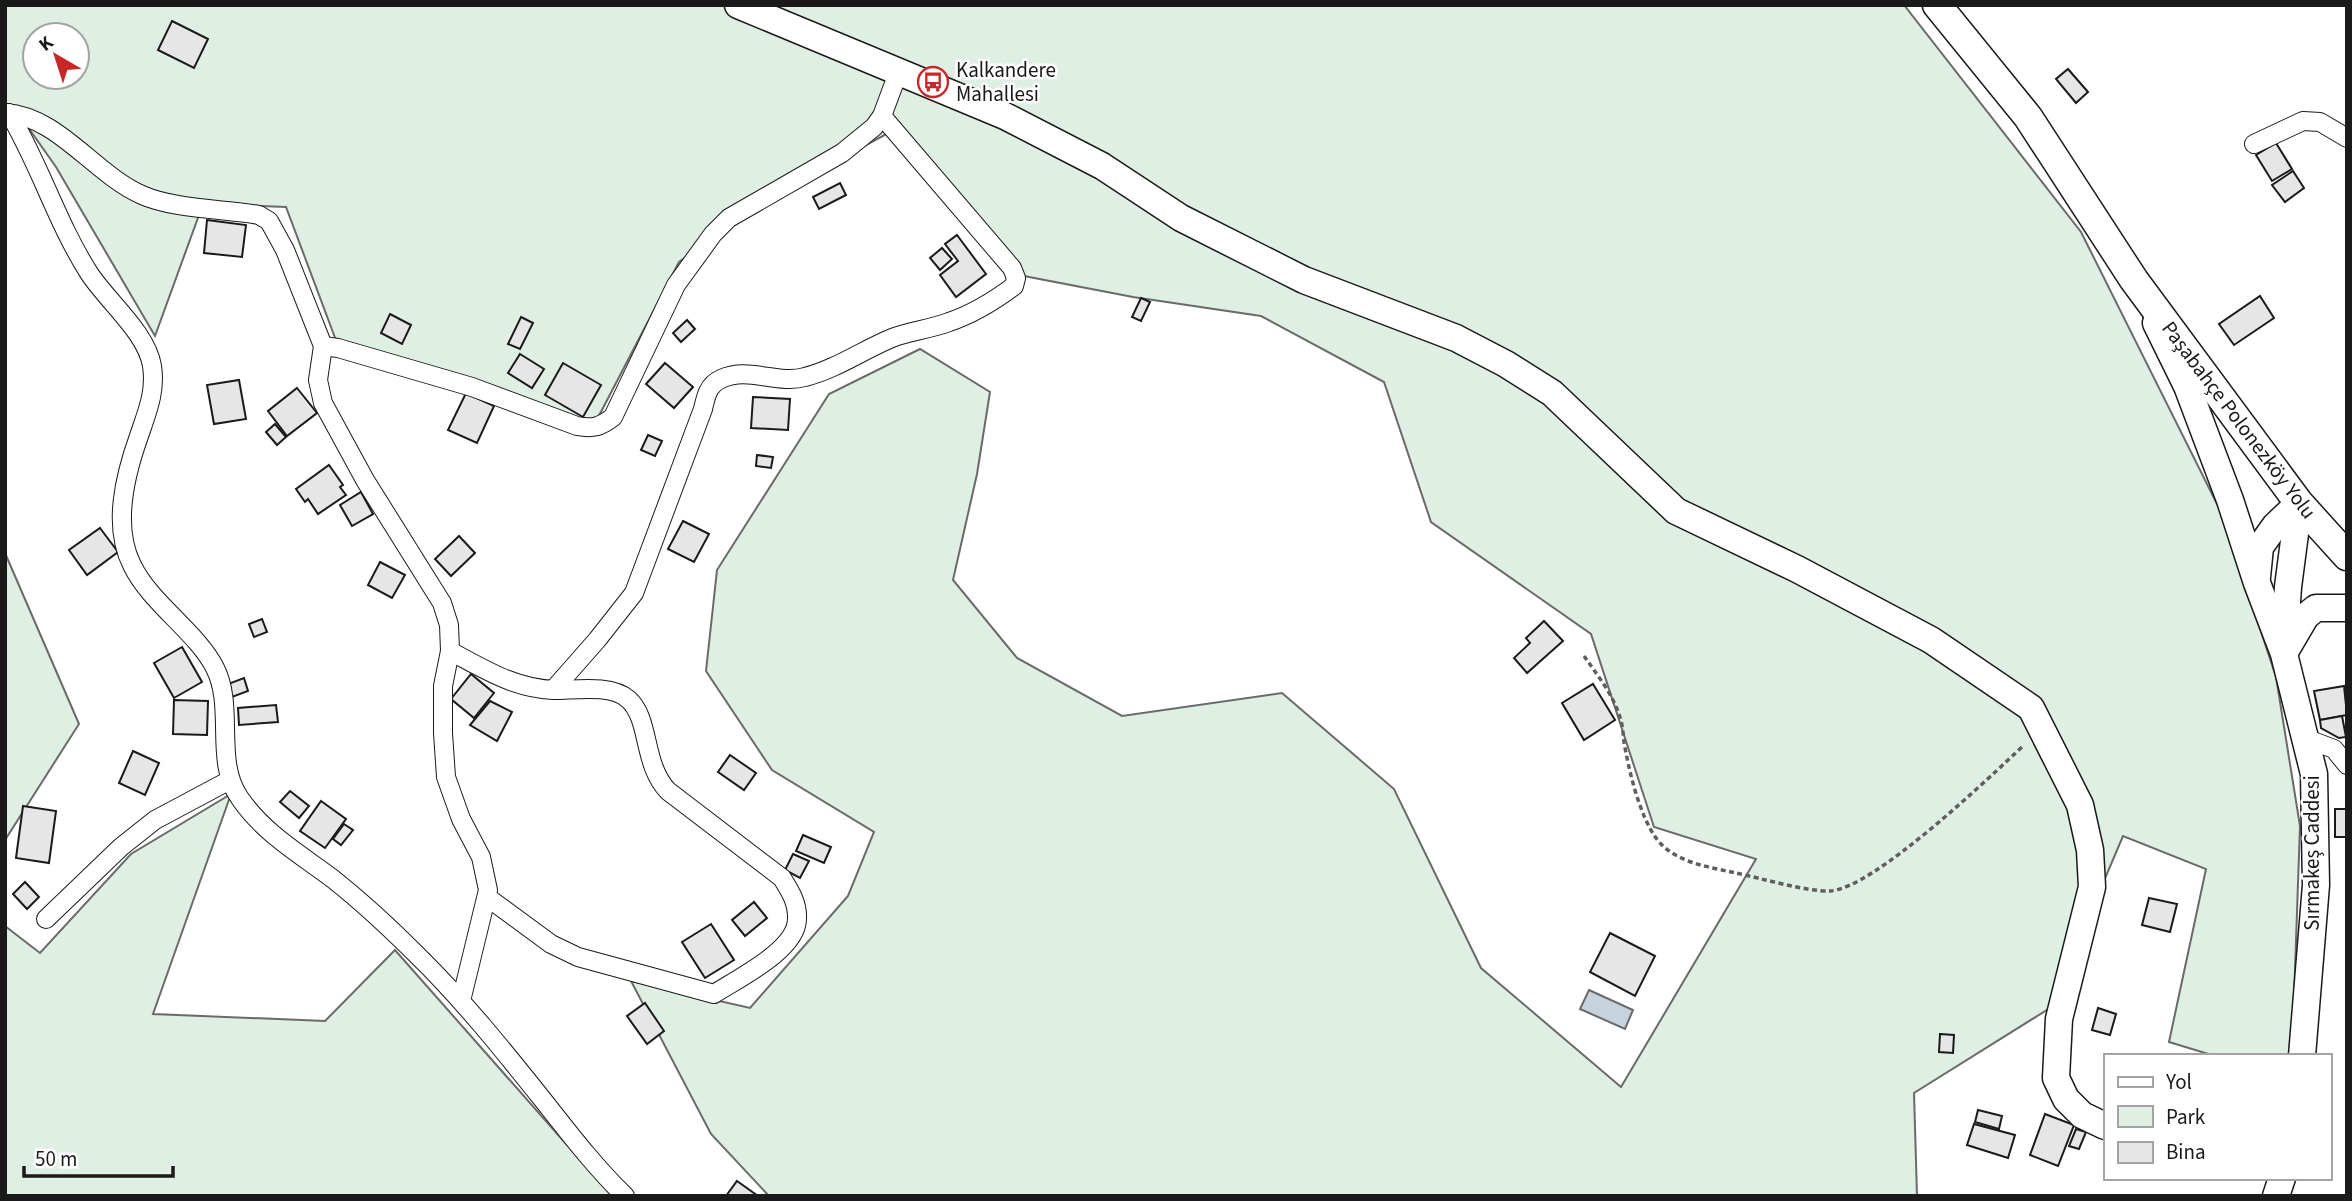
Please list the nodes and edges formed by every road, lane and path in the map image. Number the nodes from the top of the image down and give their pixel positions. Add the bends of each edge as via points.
1 (738, 5) edge
2 (1937, 5) edge
3 (898, 73) junction
4 (7, 113) edge
5 (882, 116) junction
6 (2347, 138) edge
7 (2254, 144) dead end
8 (2134, 280) junction
9 (323, 346) junction
10 (2298, 503) junction
11 (2347, 556) edge
12 (2257, 583) junction
13 (2347, 608) edge
14 (450, 651) junction
15 (2284, 654) junction
16 (1584, 656) dead end
17 (553, 690) junction
18 (2041, 730) junction
19 (2305, 738) junction
20 (2347, 765) edge
21 (230, 780) junction
22 (487, 897) junction
23 (47, 919) dead end
24 (461, 1001) junction
25 (2302, 1054) edge
26 (2104, 1126) edge
27 (625, 1196) edge

1 - 3 street
2 - 8 main road, Paşabahçe Polonezköy Yolu via 2028,117
3 - 5 street
3 - 18 street via 1005,116 1102,166 1181,218 1304,280 1456,338 1506,364 1552,393 1676,511 1931,640 2031,708
4 - 9 street via 46,125 145,197 259,215 269,221
4 - 21 street via 90,275 152,362 154,394 124,484 124,539 131,565 146,587 215,669 221,687
5 - 9 street via 842,153 729,218 713,234 676,285 613,416 593,429 472,387
5 - 17 street via 1012,268 1014,286 974,313 895,337 804,377 781,380 739,373 719,379 707,390 634,593
6 - 7 street via 2320,122 2303,121
8 - 10 main road, Paşabahçe Polonezköy Yolu
8 - 12 street via 2203,424
9 - 14 street via 318,380 323,403 442,603
10 - 11 main road, Paşabahçe Polonezköy Yolu
10 - 12 street via 2260,547
10 - 15 street
12 - 15 street
13 - 15 street via 2316,608 2306,616
14 - 17 street via 523,687
14 - 22 street via 443,687 446,777 481,857
15 - 19 street, Sırmakeş Caddesi
16 - 18 path via 1621,721 1642,813 1667,852 1714,868 1831,891 1869,877
17 - 22 street via 602,689 627,698 639,715 659,782 782,878 794,898 798,921 771,958 713,994 578,957 541,938
18 - 26 street via 2080,805 2092,887 2059,1018 2056,1078 2082,1115
19 - 20 street via 2334,749
19 - 25 street, Sırmakeş Caddesi via 2314,774 2316,885
21 - 23 street via 155,820
21 - 24 street via 254,817 336,881
22 - 24 street
24 - 27 street

